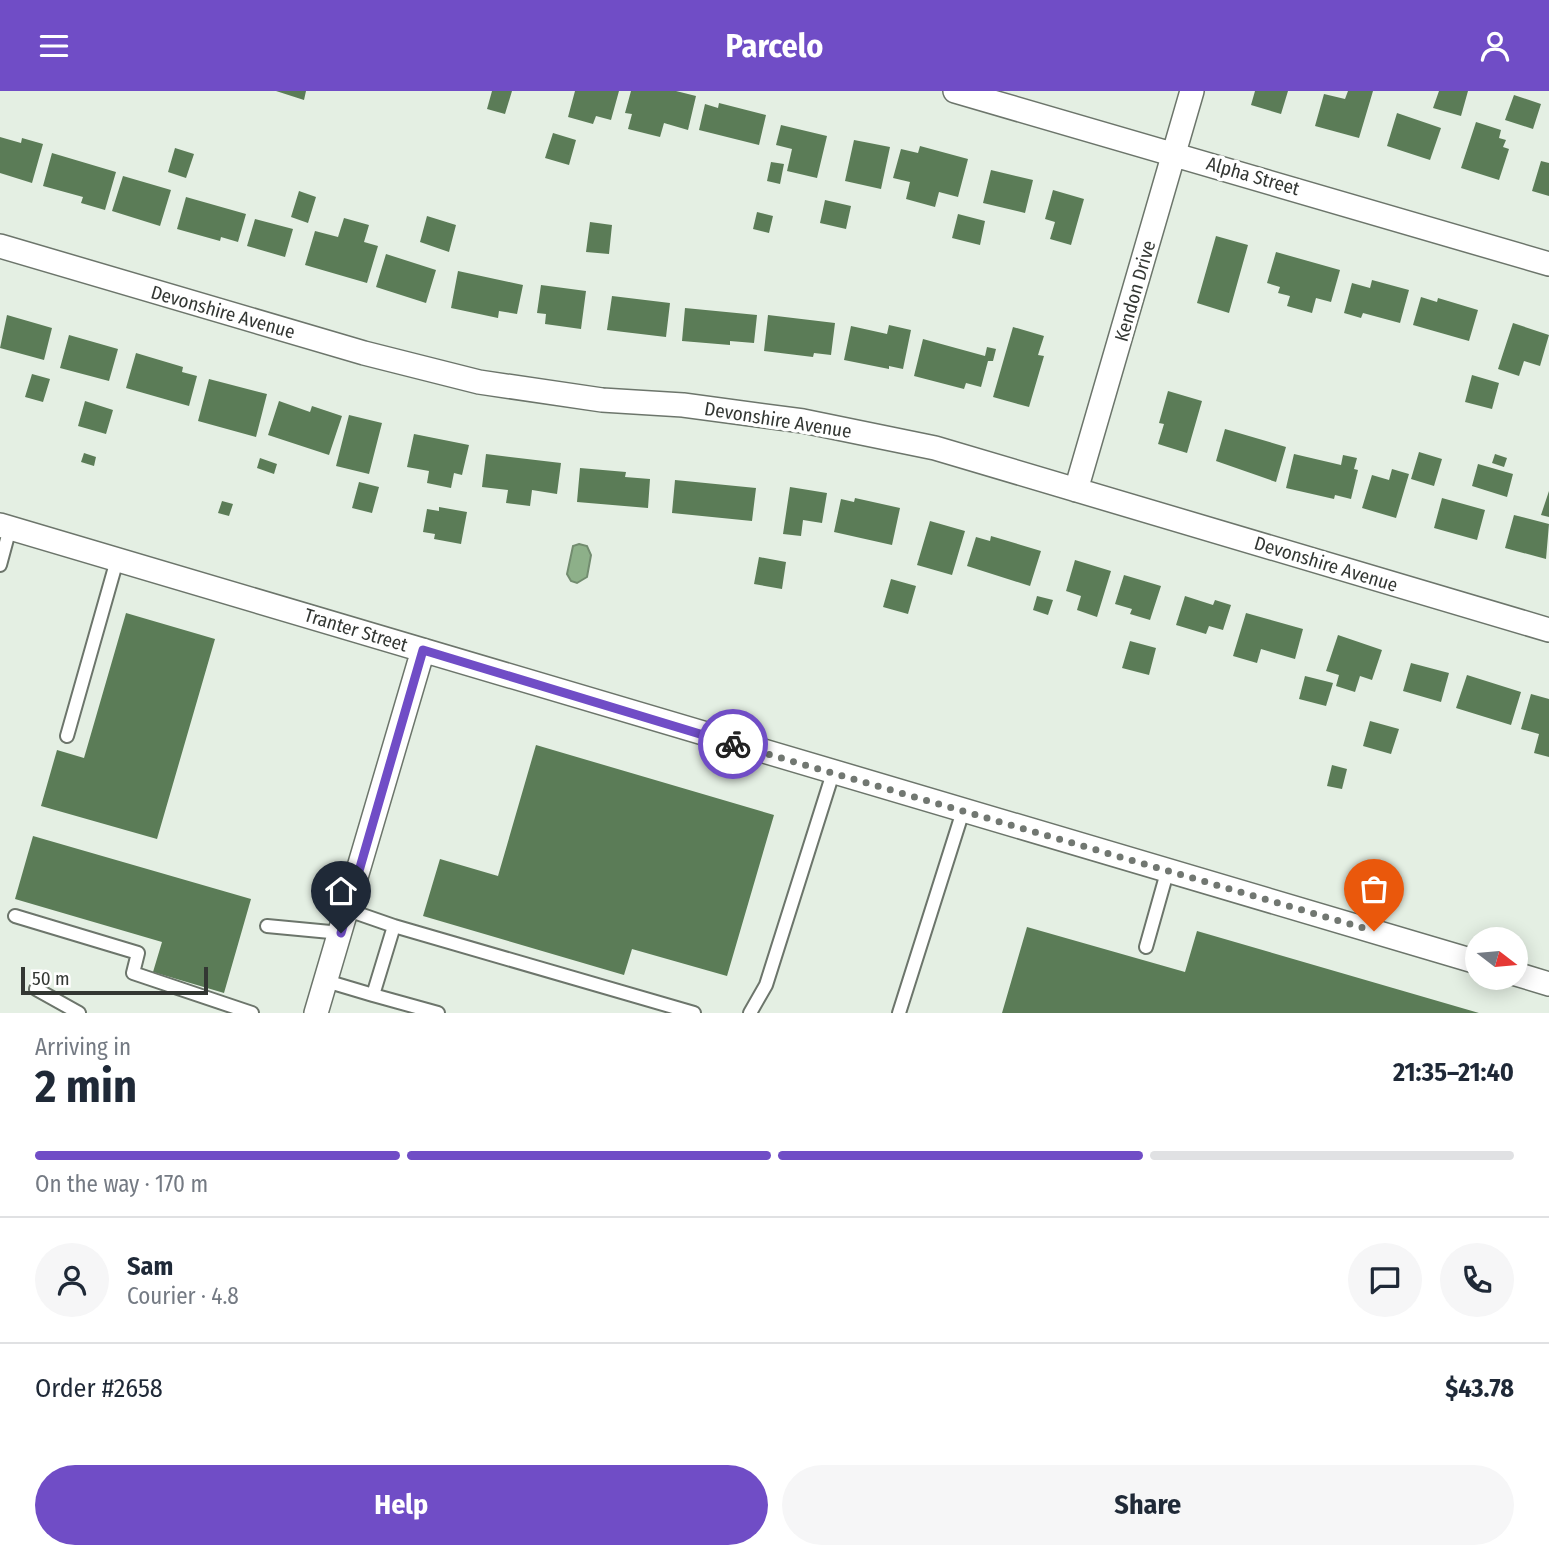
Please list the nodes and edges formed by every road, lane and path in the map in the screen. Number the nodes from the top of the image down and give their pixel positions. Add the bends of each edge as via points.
1 (956, 91) edge
2 (1192, 91) edge
3 (1174, 153) junction
4 (0, 246) edge
5 (1549, 264) edge
6 (1076, 490) junction
7 (5, 526) edge
8 (117, 560) junction
9 (0, 565) edge
10 (1549, 630) edge
11 (423, 650) junction
12 (67, 736) dead end
13 (833, 773) junction
14 (963, 811) junction
15 (1168, 869) junction
16 (348, 910) junction
17 (15, 916) dead end
18 (267, 926) dead end
19 (394, 926) junction
20 (341, 933) junction
21 (1146, 947) dead end
22 (1465, 958) edge
23 (1528, 978) edge
24 (326, 981) junction
25 (1549, 984) edge
26 (36, 989) dead end
27 (373, 995) junction
28 (79, 1013) edge
29 (252, 1013) edge
30 (316, 1013) edge
31 (438, 1013) edge
32 (694, 1013) edge
33 (750, 1013) edge
34 (899, 1013) edge

1 - 3 street, Alpha Street
2 - 3 street, Kendon Drive
3 - 5 street, Alpha Street
3 - 6 street, Kendon Drive
4 - 6 street, Devonshire Avenue via 364,353 479,382 803,421 935,448
6 - 10 street, Devonshire Avenue
7 - 8 street, Tranter Street
7 - 9 lane
8 - 11 street, Tranter Street
8 - 12 lane
11 - 13 street, Tranter Street
11 - 16 street
13 - 14 street, Tranter Street
13 - 33 lane via 766,985
14 - 15 street, Tranter Street
14 - 34 lane
15 - 21 lane
15 - 22 street, Tranter Street
16 - 19 lane
16 - 20 street
17 - 29 lane via 138,953 133,973
18 - 20 lane
19 - 27 lane
19 - 32 lane
20 - 24 street
23 - 25 street
24 - 27 lane
24 - 30 street
26 - 28 lane
27 - 31 lane

